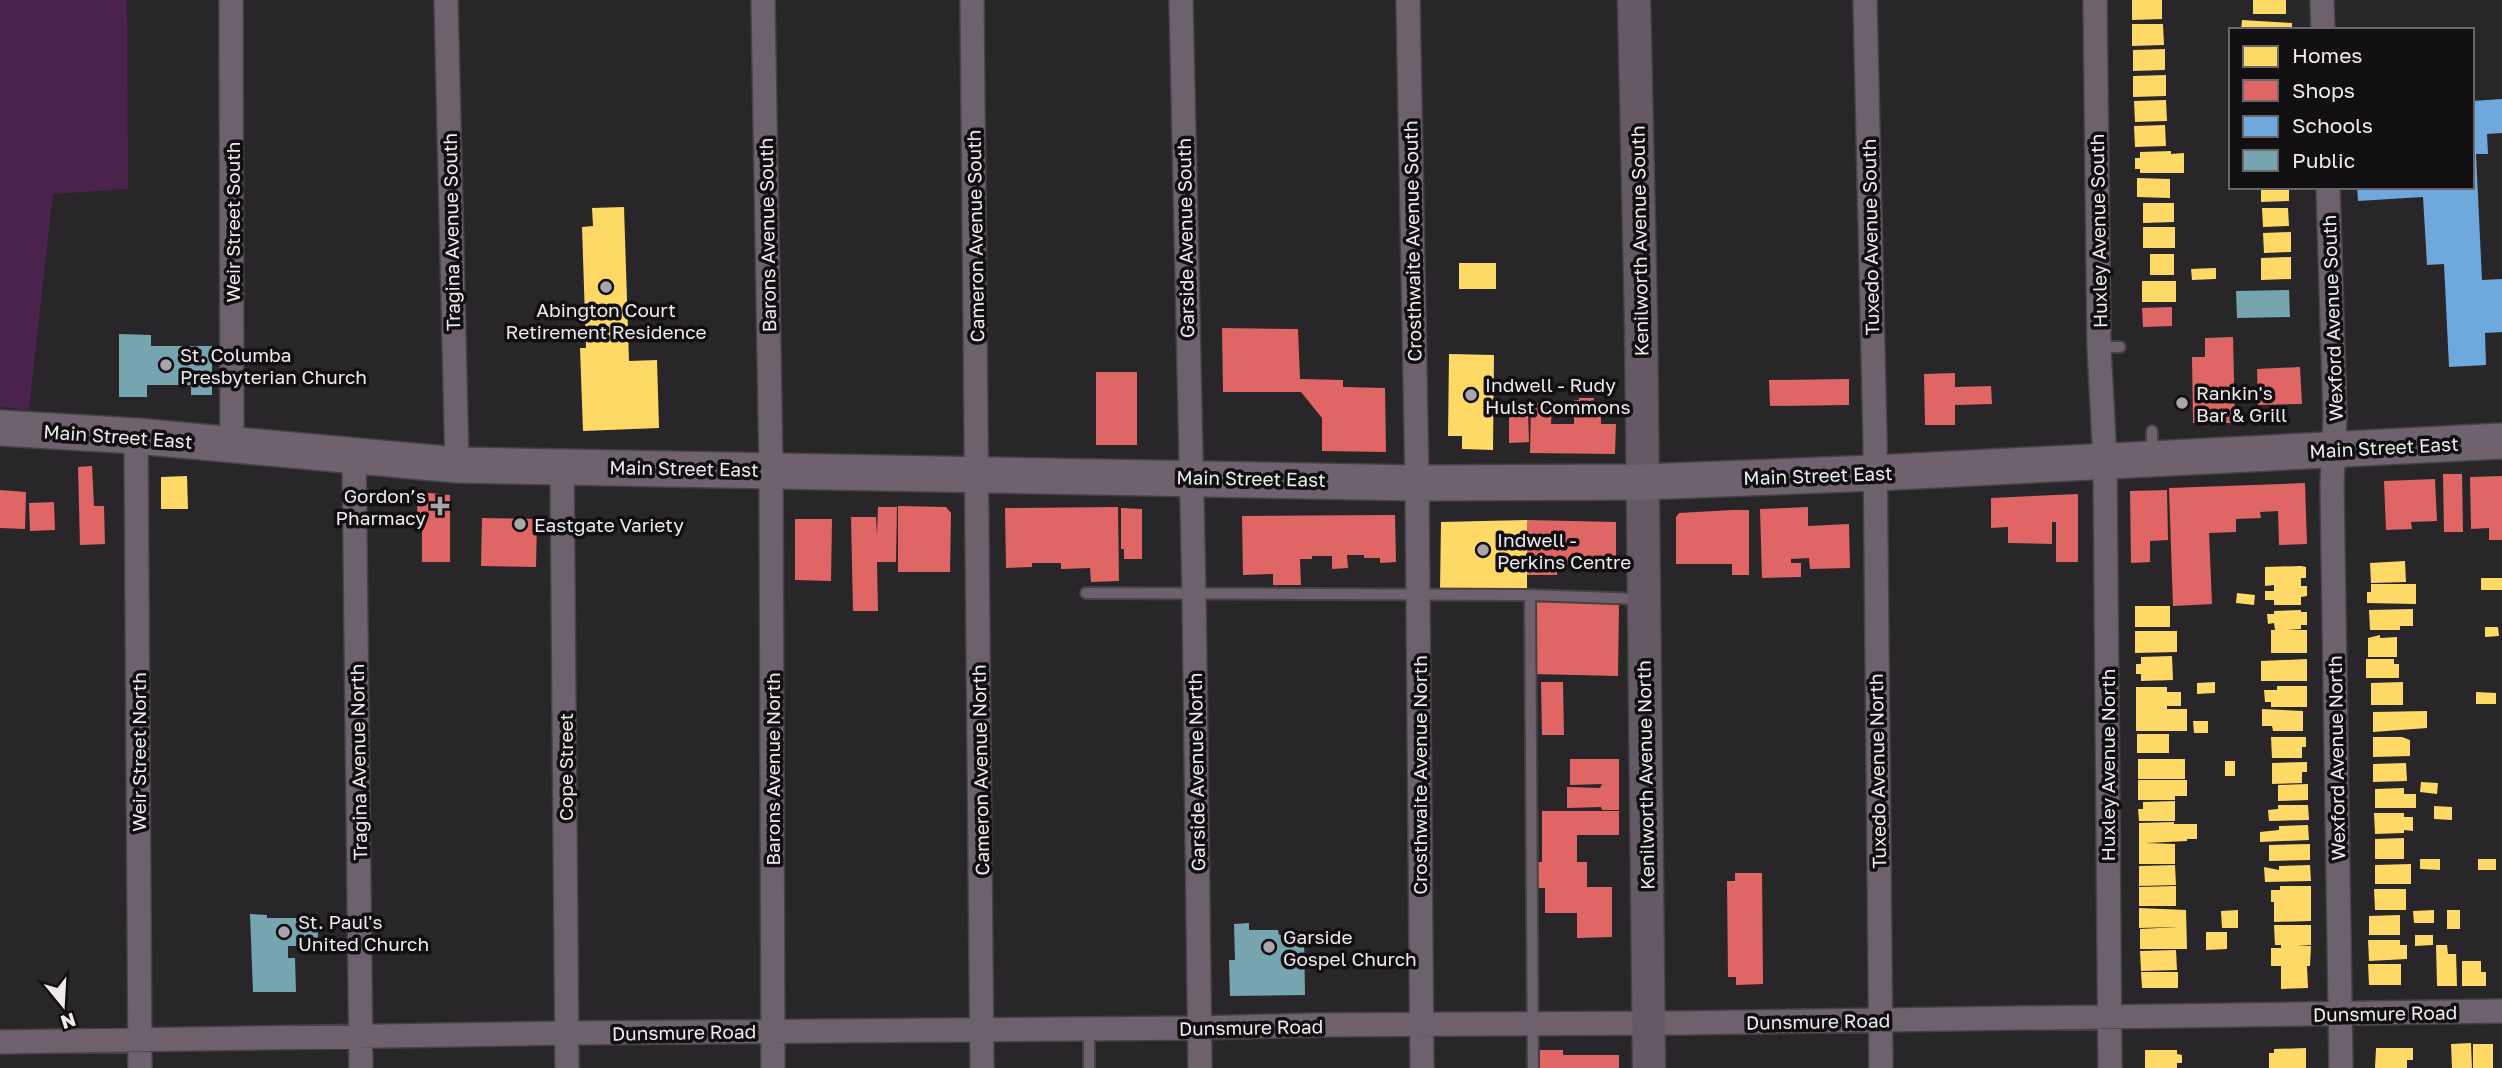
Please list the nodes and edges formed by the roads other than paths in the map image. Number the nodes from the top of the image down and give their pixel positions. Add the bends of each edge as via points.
1 (231, 0) edge
2 (446, 0) edge
3 (764, 0) edge
4 (972, 0) edge
5 (1181, 0) edge
6 (1408, 0) edge
7 (1634, 0) edge
8 (1865, 0) edge
9 (2095, 0) edge
10 (2322, 0) edge
11 (2323, 28) edge
12 (2328, 189) edge
13 (0, 428) edge
14 (136, 436) junction
15 (2502, 441) edge
16 (232, 443) junction
17 (2334, 449) junction
18 (355, 455) junction
19 (2105, 461) junction
20 (457, 465) junction
21 (562, 467) junction
22 (771, 469) junction
23 (977, 473) junction
24 (1875, 473) junction
25 (1190, 477) junction
26 (1643, 482) junction
27 (1417, 483) junction
28 (1086, 593) dead end
29 (1194, 594) junction
30 (1418, 595) junction
31 (1530, 595) junction
32 (1644, 600) junction
33 (2502, 1012) edge
34 (2340, 1014) junction
35 (2109, 1017) junction
36 (1880, 1020) junction
37 (1533, 1023) junction
38 (1648, 1023) junction
39 (1421, 1024) junction
40 (1199, 1028) junction
41 (1089, 1029) junction
42 (982, 1030) junction
43 (773, 1031) junction
44 (567, 1032) junction
45 (360, 1035) junction
46 (140, 1040) junction
47 (0, 1042) edge
48 (140, 1068) edge
49 (361, 1068) edge
50 (567, 1068) edge
51 (774, 1068) edge
52 (982, 1068) edge
53 (1089, 1068) edge
54 (1199, 1068) edge
55 (1422, 1068) edge
56 (1533, 1068) edge
57 (1649, 1068) edge
58 (1881, 1068) edge
59 (2110, 1068) edge
60 (2340, 1068) edge

1 - 16 street, Weir Street South
2 - 20 street, Tragina Avenue South
3 - 22 street, Barons Avenue South
4 - 23 street, Cameron Avenue South
5 - 25 street, Garside Avenue South
6 - 27 street, Crosthwaite Avenue South
7 - 26 main road, Kenilworth Avenue South
8 - 24 street, Tuxedo Avenue South
9 - 19 street, Huxley Avenue South via 2109,347
10 - 11 street
12 - 17 street, Wexford Avenue South
13 - 14 main road, Main Street East
14 - 16 main road, Main Street East
14 - 46 street, Weir Street North
15 - 17 main road, Main Street East
16 - 18 main road, Main Street East
17 - 19 main road, Main Street East via 2152,445
17 - 34 street, Wexford Avenue North
18 - 20 main road, Main Street East
18 - 45 street, Tragina Avenue North
19 - 24 main road, Main Street East
19 - 35 street, Huxley Avenue North
20 - 21 main road, Main Street East
21 - 22 main road, Main Street East
21 - 44 street, Cope Street
22 - 23 main road, Main Street East
22 - 43 street, Barons Avenue North
23 - 25 main road, Main Street East
23 - 42 street, Cameron Avenue North
24 - 26 main road, Main Street East
24 - 36 street, Tuxedo Avenue North
25 - 27 main road, Main Street East
25 - 29 street, Garside Avenue North
26 - 27 main road, Main Street East
26 - 32 main road, Kenilworth Avenue North
27 - 30 street, Crosthwaite Avenue North
28 - 29 lane
29 - 30 lane
29 - 40 street, Garside Avenue North
30 - 31 lane
30 - 39 street, Crosthwaite Avenue North
31 - 32 lane
31 - 37 lane
32 - 38 main road, Kenilworth Avenue North
33 - 34 street, Dunsmure Road
34 - 35 street, Dunsmure Road
34 - 60 street, Wexford Avenue North
35 - 36 street, Dunsmure Road
35 - 59 street, Huxley Avenue North
36 - 38 street, Dunsmure Road
36 - 58 street, Tuxedo Avenue North
37 - 38 street, Dunsmure Road
37 - 39 street, Dunsmure Road
37 - 56 lane
38 - 57 main road, Kenilworth Avenue North
39 - 40 street, Dunsmure Road
39 - 55 street, Crosthwaite Avenue North
40 - 41 street, Dunsmure Road
40 - 54 street, Garside Avenue North
41 - 42 street, Dunsmure Road
41 - 53 lane
42 - 43 street, Dunsmure Road
42 - 52 street, Cameron Avenue North
43 - 44 street, Dunsmure Road
43 - 51 street, Barons Avenue North
44 - 45 street, Dunsmure Road
44 - 50 street, Cope Street
45 - 46 street, Dunsmure Road
45 - 49 street, Tragina Avenue North
46 - 47 street, Dunsmure Road
46 - 48 street, Weir Street North

